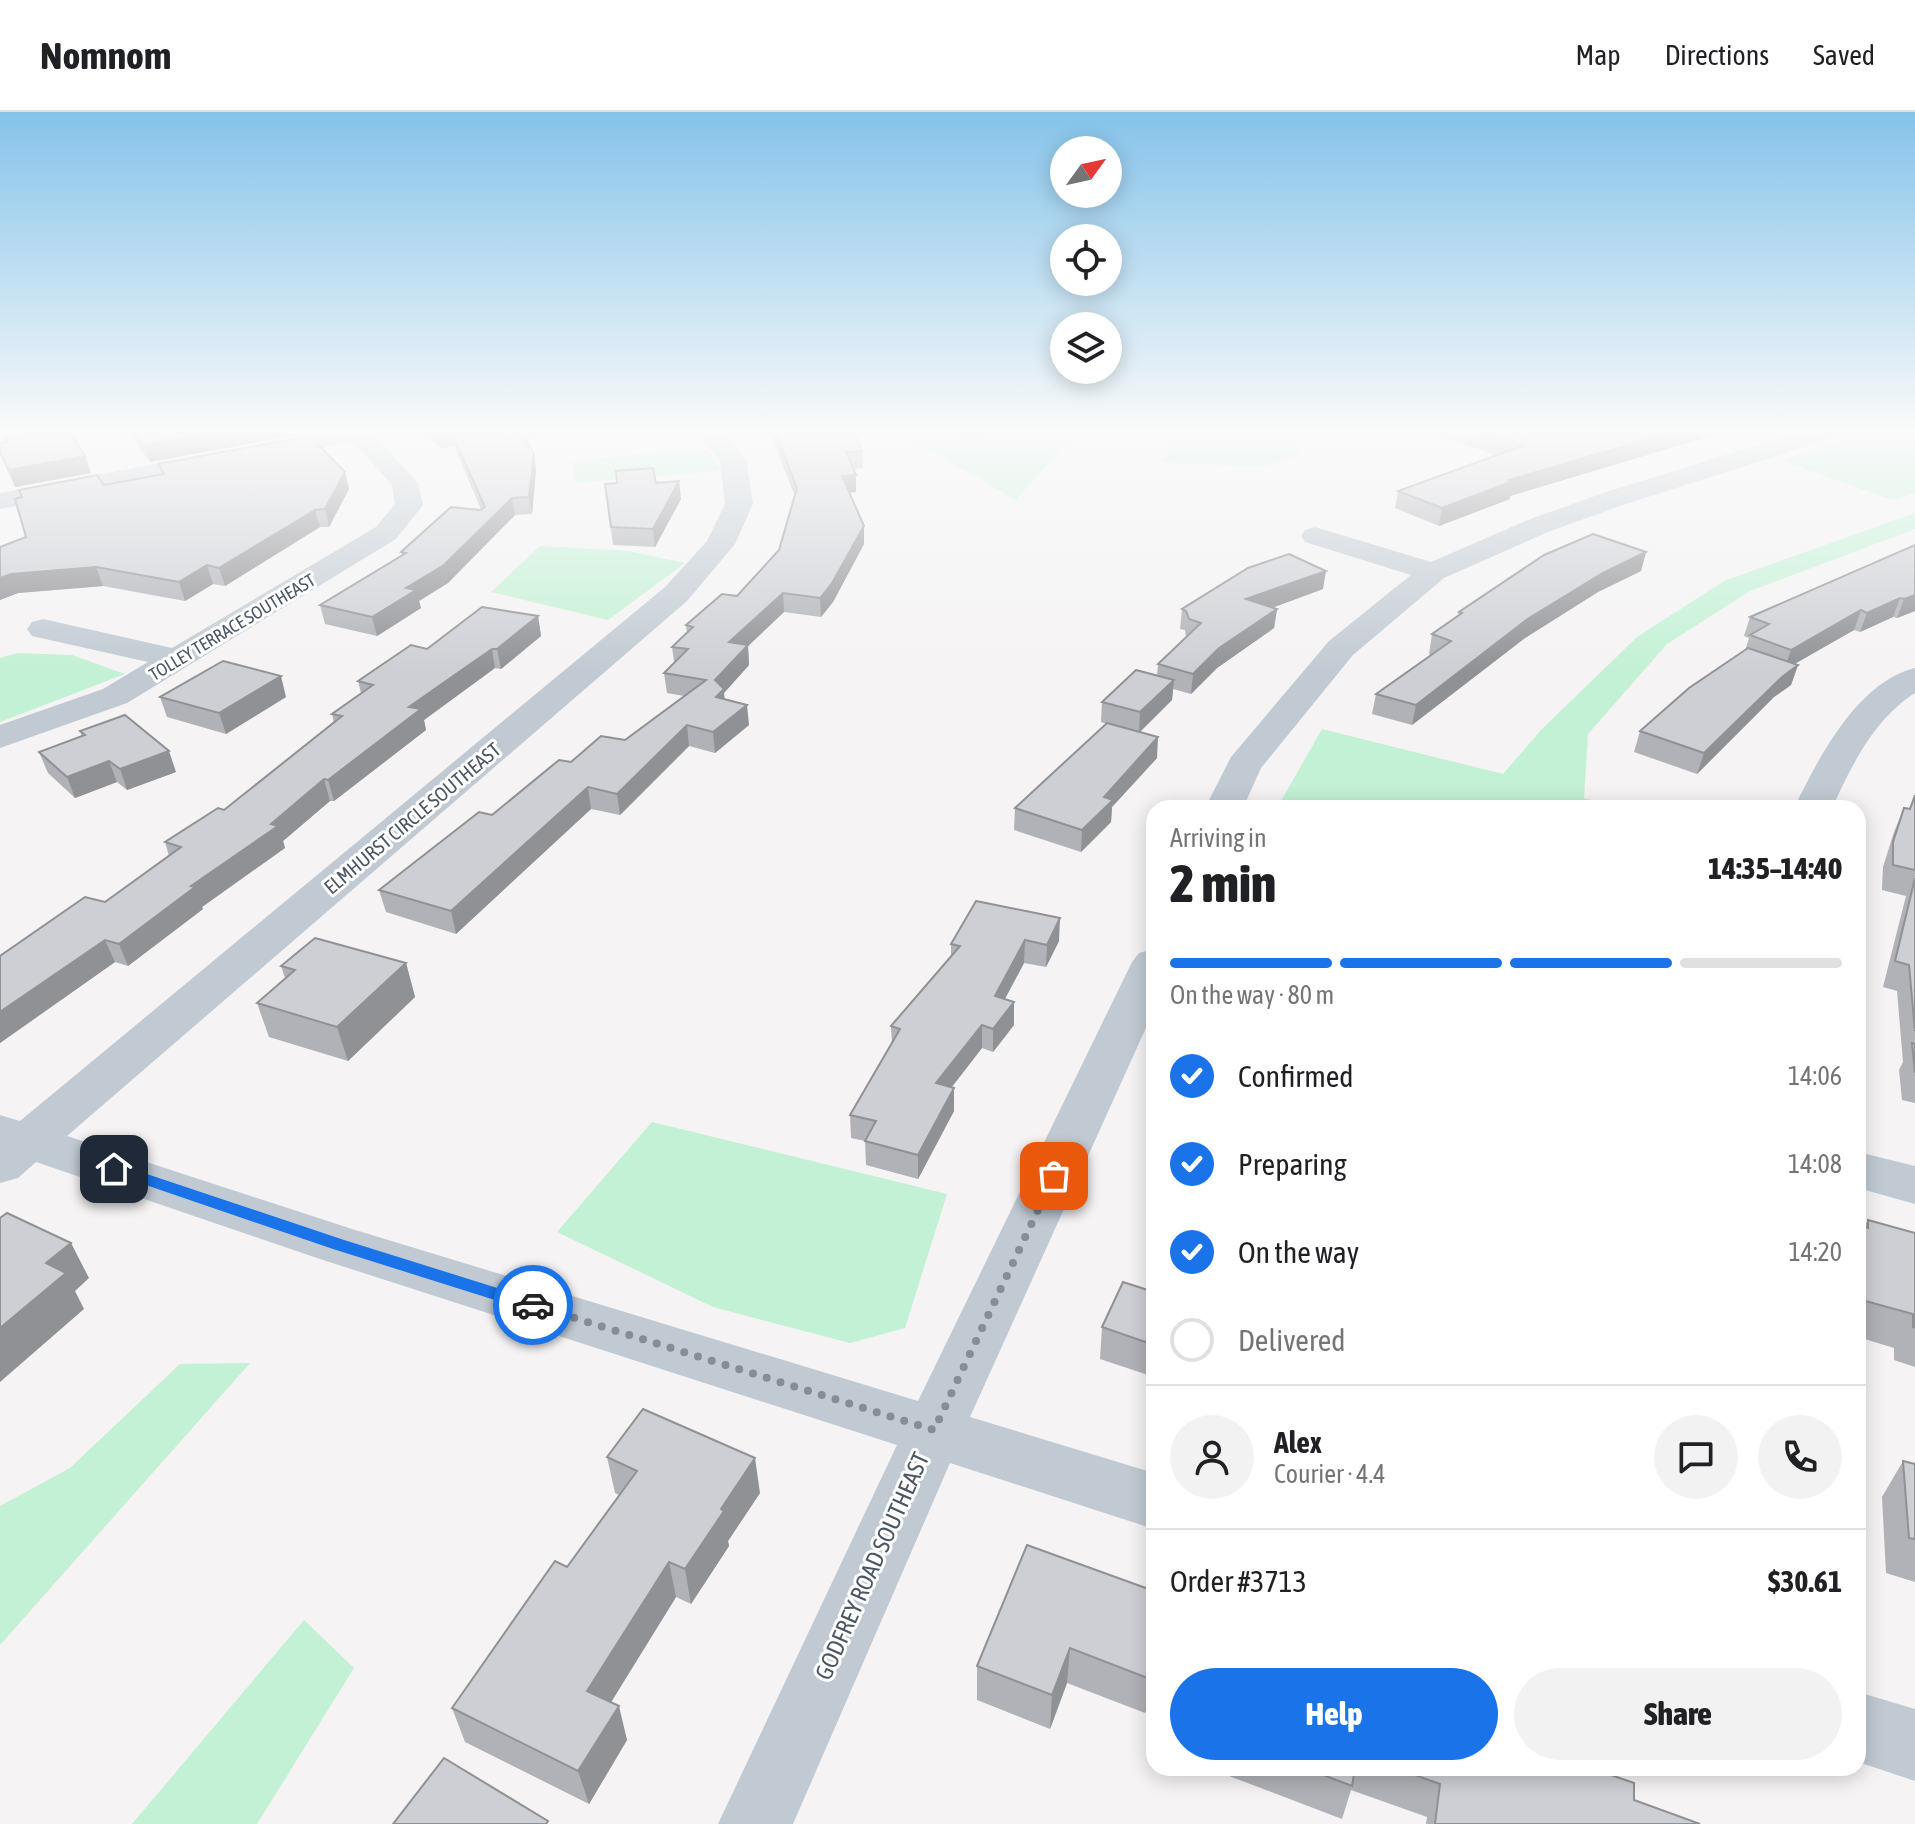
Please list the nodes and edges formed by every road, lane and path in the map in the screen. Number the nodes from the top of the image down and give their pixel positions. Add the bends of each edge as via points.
1 (403, 512) edge
2 (735, 512) edge
3 (1577, 512) edge
4 (1315, 536) dead end
5 (1433, 572) junction
6 (43, 629) dead end
7 (178, 659) junction
8 (1915, 678) edge
9 (0, 737) edge
10 (1228, 800) edge
11 (1817, 800) edge
12 (1146, 995) edge
13 (10, 1146) edge
14 (1866, 1172) edge
15 (1915, 1185) edge
16 (934, 1430) junction
17 (1146, 1498) edge
18 (1866, 1730) edge
19 (1915, 1745) edge
20 (755, 1824) edge

1 - 7 street, TOLLEY TERRACE SOUTHEAST via 386,533
2 - 13 street, ELMHURST CIRCLE SOUTHEAST via 720,544 676,594
3 - 5 street
4 - 5 street
5 - 10 street via 1341,648 1244,765
6 - 7 street
7 - 9 street, TOLLEY TERRACE SOUTHEAST via 115,696
8 - 11 street via 1883,698 1836,760
12 - 16 street, GODFREY ROAD SOUTHEAST
13 - 16 street
14 - 15 street
16 - 17 street
16 - 20 street, GODFREY ROAD SOUTHEAST
18 - 19 street

